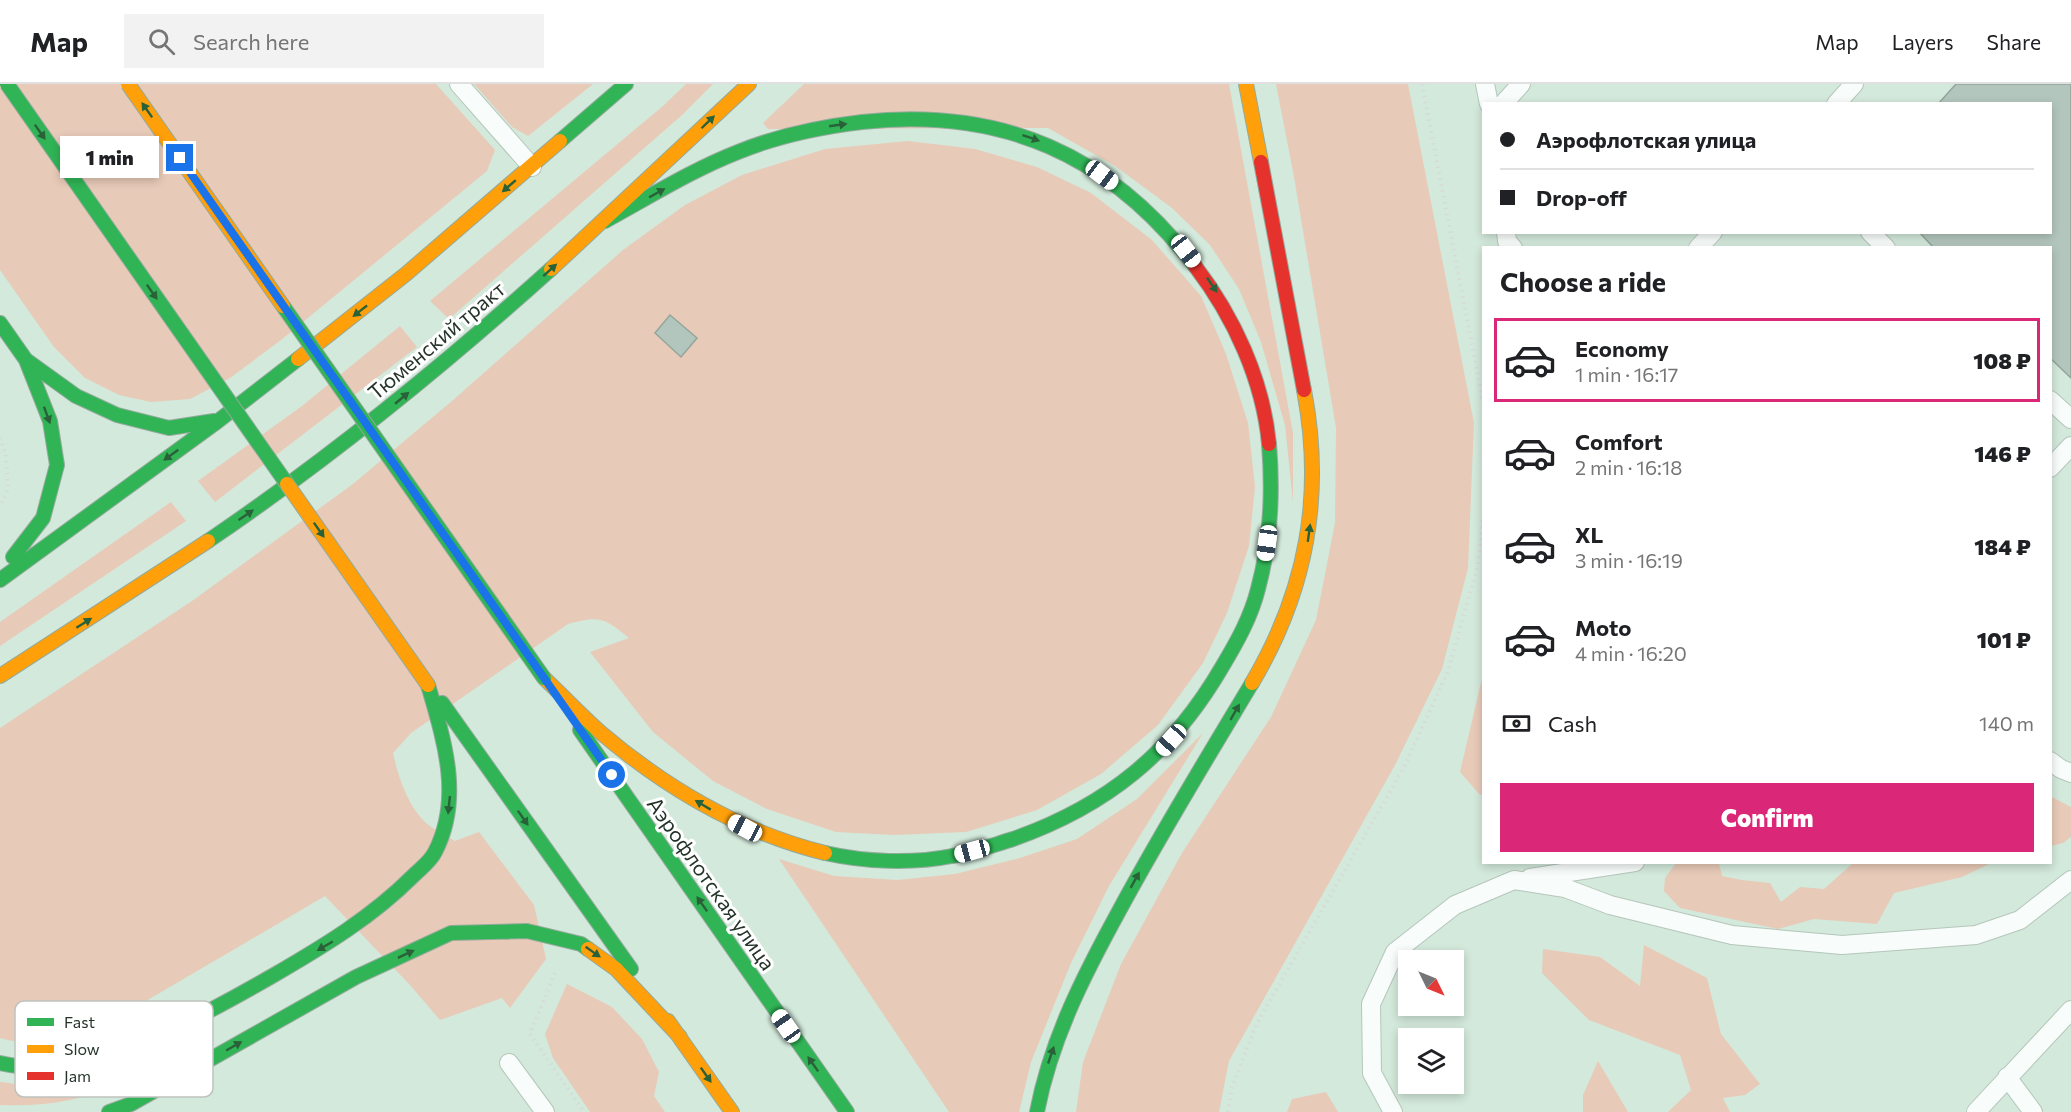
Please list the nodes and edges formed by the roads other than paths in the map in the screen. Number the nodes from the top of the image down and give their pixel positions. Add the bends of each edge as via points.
1 (7, 84) edge
2 (128, 84) edge
3 (459, 84) edge
4 (618, 84) edge
5 (626, 84) edge
6 (748, 84) edge
7 (1246, 84) edge
8 (1485, 84) edge
9 (1521, 84) edge
10 (1854, 84) edge
11 (1489, 102) edge
12 (1505, 102) edge
13 (1838, 102) edge
14 (570, 134) junction
15 (532, 167) junction
16 (606, 221) junction
17 (1711, 234) edge
18 (1872, 234) edge
19 (1700, 246) edge
20 (1884, 246) edge
21 (0, 323) edge
22 (26, 360) junction
23 (2052, 402) edge
24 (2071, 419) edge
25 (218, 421) junction
26 (2071, 446) edge
27 (2052, 466) edge
28 (0, 573) edge
29 (0, 580) edge
30 (35, 654) junction
31 (0, 676) edge
32 (544, 678) junction
33 (0, 685) edge
34 (428, 685) junction
35 (2052, 763) edge
36 (2071, 773) edge
37 (1622, 864) edge
38 (1514, 880) junction
39 (2071, 880) edge
40 (213, 1009) edge
41 (2071, 1010) edge
42 (680, 1037) junction
43 (213, 1058) edge
44 (0, 1063) edge
45 (510, 1063) dead end
46 (15, 1067) edge
47 (2007, 1077) junction
48 (143, 1097) edge
49 (109, 1112) edge
50 (544, 1112) edge
51 (732, 1112) edge
52 (847, 1112) edge
53 (1037, 1112) edge
54 (1393, 1112) edge
55 (1976, 1112) edge
56 (2033, 1112) edge

1 -> 34 main road, bridge
32 -> 2 main road, bridge
3 - 15 lane
4 - 14 main road
5 - 14 main road
16 -> 6 main road, Тюменский тракт
53 -> 7 main road via 1059,1032 1088,967 1269,654 1293,597 1308,539 1313,481 1307,405
8 - 11 lane
9 - 12 lane
10 - 13 lane
14 - 15 main road
15 -> 25 main road via 406,274
30 -> 16 main road, Тюменский тракт via 279,492 384,413
16 -> 32 main road via 705,166 781,137 824,127 890,119 930,119 971,123 1039,141 1102,175 1140,205 1166,228 1221,298 1248,357 1267,423 1271,461 1268,538 1259,589 1247,621 1209,690 1157,755 1100,800 1060,821 953,856 918,860 846,857 794,846 745,828 642,766
17 - 19 lane
18 - 20 lane
21 - 22 main road
22 - 25 main road via 76,396 117,415 170,428
22 -> 28 main road via 51,421 57,465 43,518
23 - 24 lane
25 -> 29 main road
26 - 27 lane
30 - 31 main road
30 - 33 main road
52 -> 32 main road, Аэрофлотская улица
34 -> 40 main road via 446,747 451,785 448,820 434,854 397,894 340,937
34 -> 42 main road
35 - 36 lane
37 - 38 lane
38 - 39 lane via 1565,888 1610,905 1732,935 1842,945 1976,935 2020,920
38 - 54 lane via 1455,905 1395,952 1371,1004 1372,1074
41 - 47 lane
43 -> 42 main road via 356,977 451,933 526,931 581,944 616,969
42 -> 51 main road
46 -> 44 main road
45 - 50 lane
47 - 55 lane
47 - 56 lane
49 -> 48 main road

